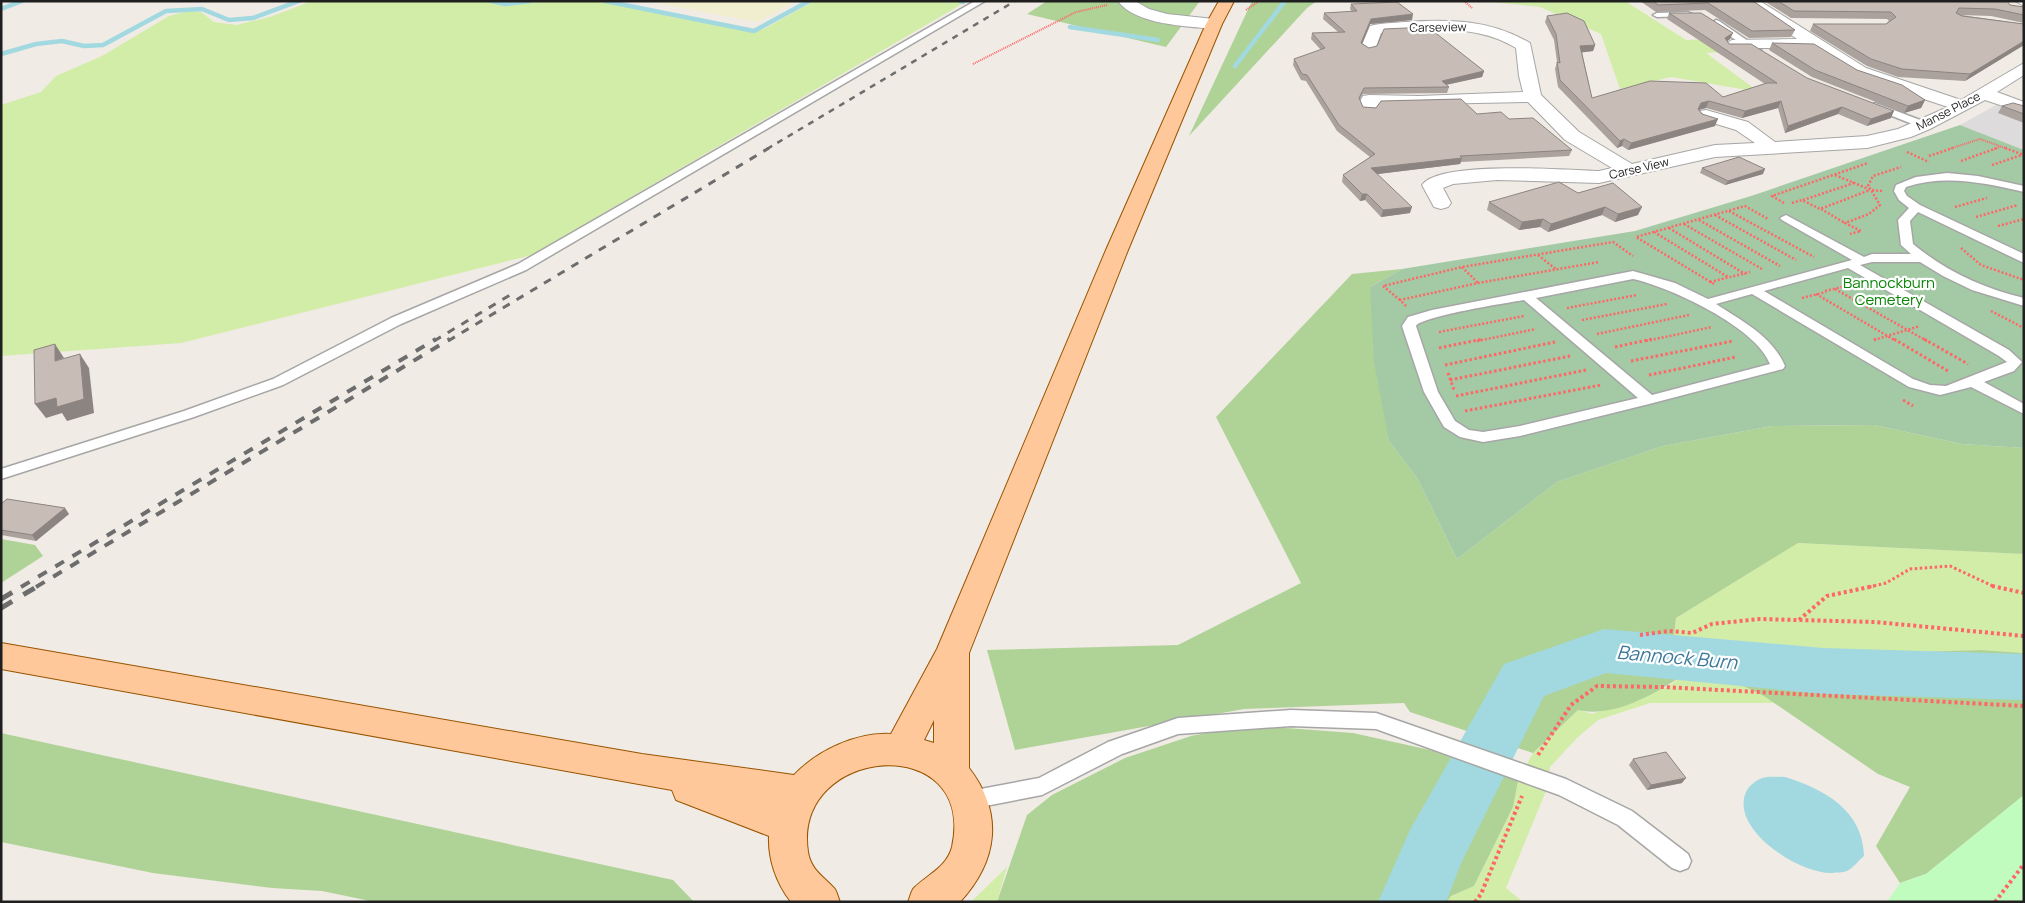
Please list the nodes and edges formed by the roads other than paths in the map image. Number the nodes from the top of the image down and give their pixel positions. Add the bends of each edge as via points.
1 (981, 1) edge
2 (1227, 1) edge
3 (1750, 1) edge
4 (1125, 2) edge
5 (1657, 15) edge
6 (1214, 24) junction
7 (1787, 25) junction
8 (1815, 25) edge
9 (1814, 44) junction
10 (1732, 45) edge
11 (1749, 45) junction
12 (1370, 47) edge
13 (1763, 54) edge
14 (2024, 68) edge
15 (1983, 93) junction
16 (1533, 97) junction
17 (1368, 101) dead end
18 (1865, 102) edge
19 (1963, 106) junction
20 (2024, 108) edge
21 (1706, 115) edge
22 (1924, 125) junction
23 (1867, 142) joint
24 (1772, 149) junction
25 (1629, 170) junction
26 (2024, 189) edge
27 (1441, 203) dead end
28 (1916, 207) junction
29 (1786, 218) dead end
30 (1921, 258) junction
31 (2024, 259) edge
32 (1863, 261) junction
33 (1849, 264) junction
34 (1753, 290) junction
35 (1527, 296) junction
36 (2024, 302) edge
37 (1706, 303) junction
38 (1970, 382) junction
39 (1650, 400) junction
40 (2024, 410) edge
41 (1, 474) edge
42 (953, 651) junction
43 (16, 659) edge
44 (901, 748) junction
45 (960, 785) junction
46 (795, 810) junction
47 (1680, 861) dead end
48 (820, 902) edge
49 (928, 902) edge

1 - 41 lane via 522,268 396,320 278,382
2 - 6 main road
3 - 7 street
4 - 6 street via 1161,17
5 - 11 lane via 1705,16
6 - 42 main road via 1117,250
7 - 8 street
7 - 9 street
9 - 11 street
9 - 19 street via 1860,72
10 - 11 street
11 - 13 lane
12 - 16 street, Carseview via 1375,28 1464,26 1510,35 1524,46
14 - 15 street, Manse Place
15 - 19 street, Manse Place
15 - 20 street
16 - 17 street
16 - 25 street via 1572,136
18 - 22 lane
19 - 22 street, Manse Place
21 - 24 street via 1755,132
22 - 23 street, Manse Place
23 - 24 street, Carse View
24 - 25 street, Carse View via 1715,151
25 - 27 street, Carse View via 1599,177 1497,174 1450,178 1432,185
26 - 28 lane via 1965,177 1914,179 1901,185 1900,193
28 - 30 lane via 1904,220 1906,245
28 - 31 lane
29 - 32 lane
30 - 32 lane via 1887,257
30 - 36 lane via 1962,281
32 - 33 lane
33 - 34 lane
33 - 38 lane via 2004,352 2015,362 2009,368
34 - 37 lane
34 - 38 lane via 1926,390 1942,391
35 - 37 lane via 1633,275 1656,279
35 - 39 lane
35 - 39 lane via 1432,314 1413,320 1409,326 1431,392 1449,424 1465,434 1483,437
37 - 39 lane via 1754,336 1776,356 1778,366
38 - 40 lane
42 - 44 main road
42 - 45 main road
43 - 46 main road via 642,770
44 - 45 main road via 928,756
44 - 46 main road via 873,749 845,757 821,772
45 - 47 lane via 1042,786 1115,748 1178,726 1291,718 1376,721 1566,788 1625,818
45 - 49 main road via 974,826 969,853 954,879
46 - 48 main road via 788,853 797,878

